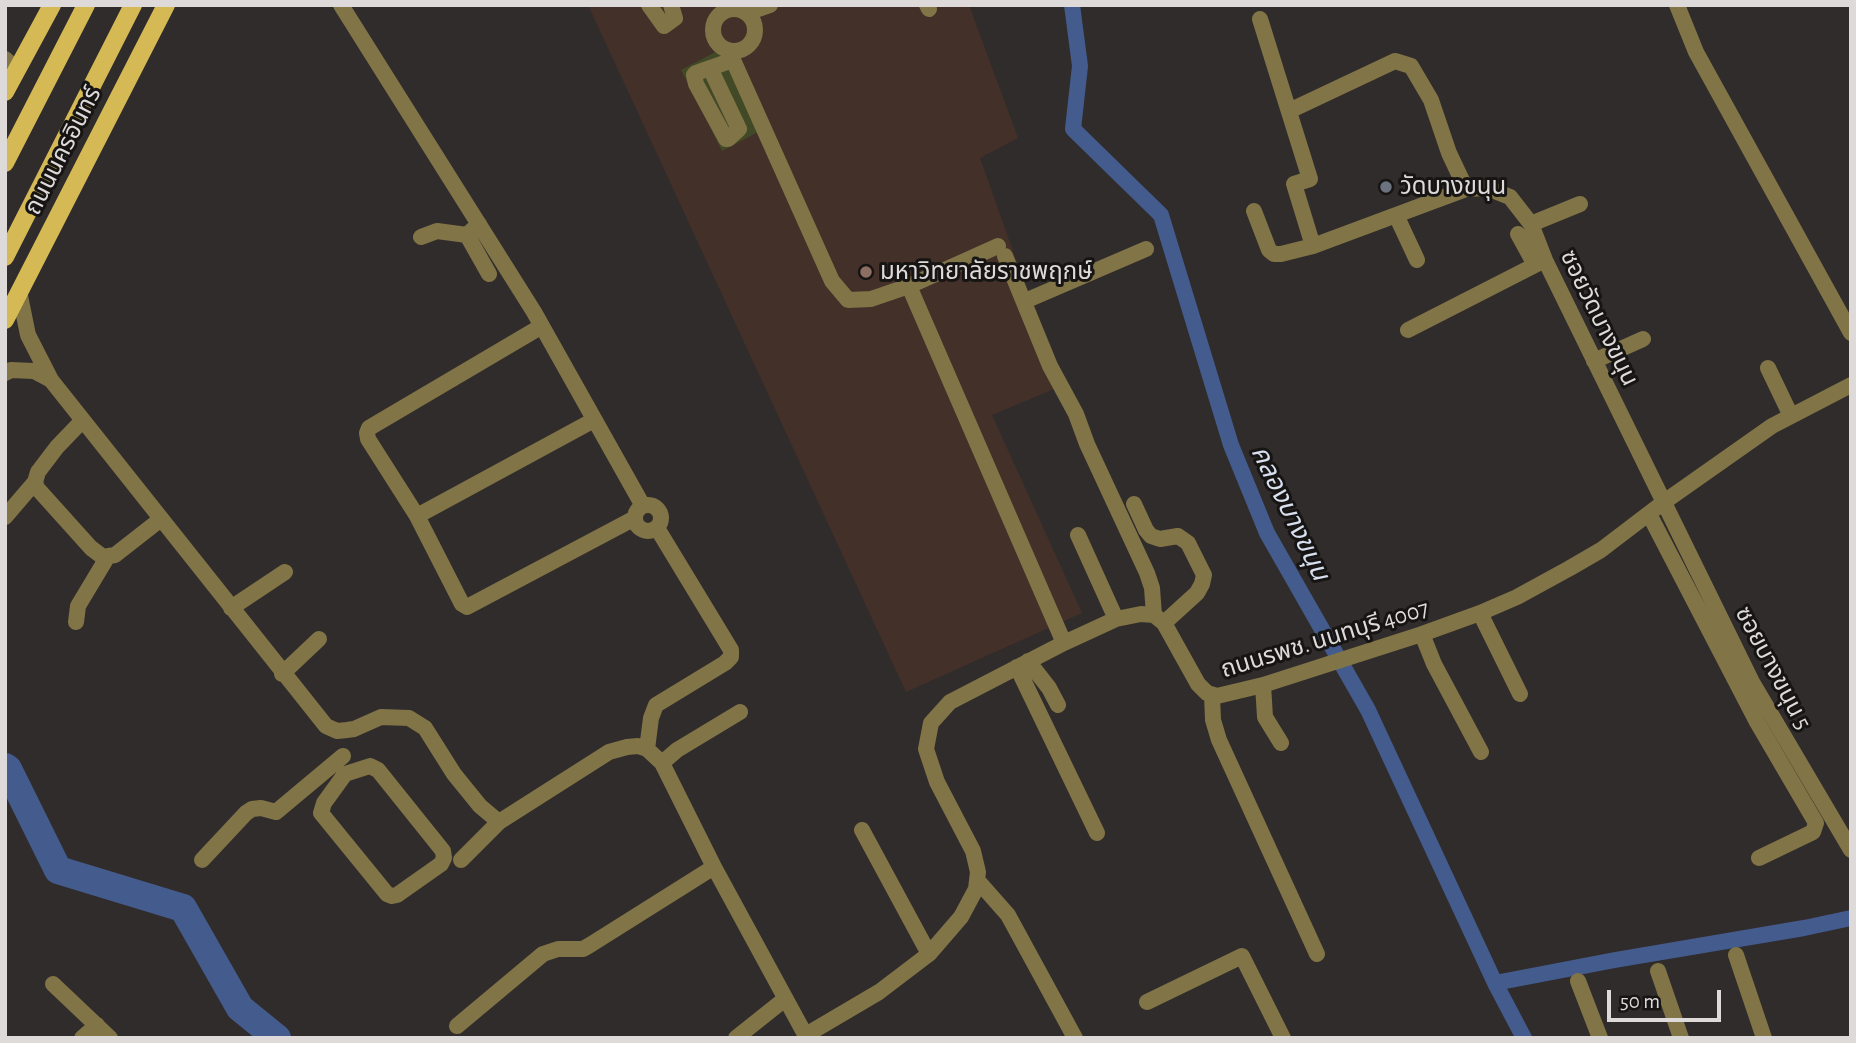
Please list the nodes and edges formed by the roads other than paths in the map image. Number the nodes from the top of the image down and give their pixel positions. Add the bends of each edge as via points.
1 (52, 5) edge
2 (86, 5) edge
3 (133, 5) edge
4 (166, 5) edge
5 (341, 5) edge
6 (649, 5) edge
7 (671, 5) edge
8 (770, 5) edge
9 (1677, 5) edge
10 (712, 12) edge
11 (747, 13) junction
12 (1260, 19) dead end
13 (731, 55) junction
14 (11, 64) edge
15 (710, 68) dead end
16 (6, 89) edge
17 (1289, 111) junction
18 (5, 163) edge
19 (1466, 189) junction
20 (1580, 204) dead end
21 (1254, 211) dead end
22 (1396, 215) junction
23 (473, 229) junction
24 (1525, 229) junction
25 (421, 237) dead end
26 (1313, 246) junction
27 (1146, 249) dead end
28 (5, 257) edge
29 (1417, 260) dead end
30 (1540, 262) junction
31 (489, 274) dead end
32 (909, 286) junction
33 (19, 291) junction
34 (1025, 301) junction
35 (5, 320) edge
36 (542, 326) junction
37 (1408, 330) dead end
38 (1851, 333) edge
39 (1643, 340) dead end
40 (1594, 360) junction
41 (1768, 369) dead end
42 (5, 373) edge
43 (51, 380) junction
44 (1851, 384) edge
45 (1791, 416) junction
46 (594, 420) junction
47 (82, 421) junction
48 (35, 482) junction
49 (1664, 502) junction
50 (1134, 504) dead end
51 (639, 512) junction
52 (1649, 514) junction
53 (417, 516) junction
54 (5, 517) edge
55 (161, 519) junction
56 (1078, 535) dead end
57 (108, 556) junction
58 (285, 572) dead end
59 (231, 608) junction
60 (1480, 613) junction
61 (1116, 619) junction
62 (1159, 619) junction
63 (76, 622) dead end
64 (1423, 634) junction
65 (319, 639) dead end
66 (1065, 643) junction
67 (1022, 664) junction
68 (282, 674) junction
69 (1262, 685) junction
70 (1520, 694) dead end
71 (1212, 695) junction
72 (1058, 705) dead end
73 (740, 712) dead end
74 (347, 730) junction
75 (1281, 743) dead end
76 (647, 749) junction
77 (1481, 752) dead end
78 (343, 756) junction
79 (662, 763) junction
80 (345, 774) junction
81 (499, 822) junction
82 (862, 830) dead end
83 (1097, 833) dead end
84 (1851, 850) edge
85 (1759, 858) dead end
86 (202, 860) dead end
87 (461, 860) dead end
88 (714, 867) junction
89 (978, 881) junction
90 (929, 954) junction
91 (1317, 954) dead end
92 (1736, 955) dead end
93 (1658, 971) dead end
94 (1578, 981) dead end
95 (53, 984) dead end
96 (785, 999) junction
97 (1147, 1002) dead end
98 (97, 1025) junction
99 (457, 1026) dead end
100 (806, 1037) edge
101 (1280, 1037) edge
102 (82, 1038) edge
103 (110, 1038) edge
104 (736, 1038) edge
105 (1075, 1038) edge
106 (1600, 1038) edge
107 (1681, 1038) edge
108 (1764, 1038) edge

1 - 14 main road
2 - 18 main road, ถนนนครอินทร์
3 - 28 main road, ถนนนครอินทร์
4 - 33 main road, ถนนนครอินทร์
5 - 23 street
6 - 7 street via 665,26 675,18
8 - 11 street
9 - 38 street via 1696,52
10 - 11 street via 730,9
10 - 13 street via 716,42
11 - 13 street via 754,25 753,39
12 - 17 street
13 - 15 street
13 - 32 street via 832,281 848,300 871,299
14 - 16 main road
17 - 19 street via 1395,61 1411,66 1431,100
17 - 26 street via 1310,179 1294,184
19 - 22 street
19 - 24 street, ซอยวัดบางขนุน via 1478,187 1510,197
20 - 24 street
21 - 26 street via 1274,254
22 - 26 street
22 - 29 street
23 - 25 street
23 - 31 street
23 - 36 street
24 - 30 street, ซอยวัดบางขนุน
27 - 34 street
30 - 37 street
30 - 40 street, ซอยวัดบางขนุน
32 - 34 street via 1001,251
32 - 66 street
33 - 35 main road, ถนนนครอินทร์
33 - 43 street via 28,335
34 - 62 street via 1050,366 1147,573
36 - 46 street
36 - 53 street via 369,428 368,439
39 - 40 street
40 - 49 street, ซอยวัดบางขนุน
41 - 45 street
42 - 43 street via 34,371
43 - 47 street
44 - 45 street, ถนนรพช. นนทบุรี 4007
45 - 49 street, ถนนรพช. นนทบุรี 4007
46 - 51 street
46 - 53 street
47 - 48 street via 57,447
47 - 55 street
48 - 54 street
48 - 57 street via 91,548
49 - 52 street, ถนนรพช. นนทบุรี 4007
49 - 84 street, ซอยบางขนุน 5 via 1752,682
50 - 62 street via 1151,536 1178,536 1188,543 1204,575 1197,593
51 - 53 street via 467,607
51 - 76 street via 651,504 660,511 657,528 731,650 725,663 656,705
52 - 60 street, ถนนรพช. นนทบุรี 4007 via 1601,550
52 - 85 street via 1757,722 1816,823 1813,832
55 - 57 street
55 - 59 street
56 - 61 street
57 - 63 street via 78,606
58 - 59 street
59 - 68 street
60 - 64 street, ถนนรพช. นนทบุรี 4007
60 - 70 street
61 - 62 street via 1141,614
61 - 66 street
62 - 71 street, ถนนรพช. นนทบุรี 4007 via 1198,684
64 - 69 street, ถนนรพช. นนทบุรี 4007
64 - 77 street
65 - 68 street
66 - 67 street
67 - 72 street via 1049,688
67 - 83 street
67 - 89 street via 950,702 930,723 926,738 929,765 973,851
68 - 74 street via 326,726
69 - 71 street, ถนนรพช. นนทบุรี 4007
69 - 75 street via 1265,717
71 - 91 street via 1219,740
73 - 79 street
74 - 78 street
74 - 81 street via 381,716 409,718 425,728 454,774
76 - 79 street
76 - 81 street via 638,746 609,752
78 - 80 street
78 - 86 street via 276,812 261,808 246,813
79 - 88 street
80 - 80 street via 321,813 387,894 397,895 441,864 443,851 378,770 370,766
81 - 87 street
82 - 90 street
88 - 96 street
88 - 99 street via 590,945 543,954
89 - 90 street via 961,917
89 - 105 street via 1008,915
90 - 100 street via 879,992
92 - 108 street
93 - 107 street
94 - 106 street
95 - 98 street
96 - 100 street
96 - 104 street
97 - 101 street via 1242,956
98 - 102 street
98 - 103 street

